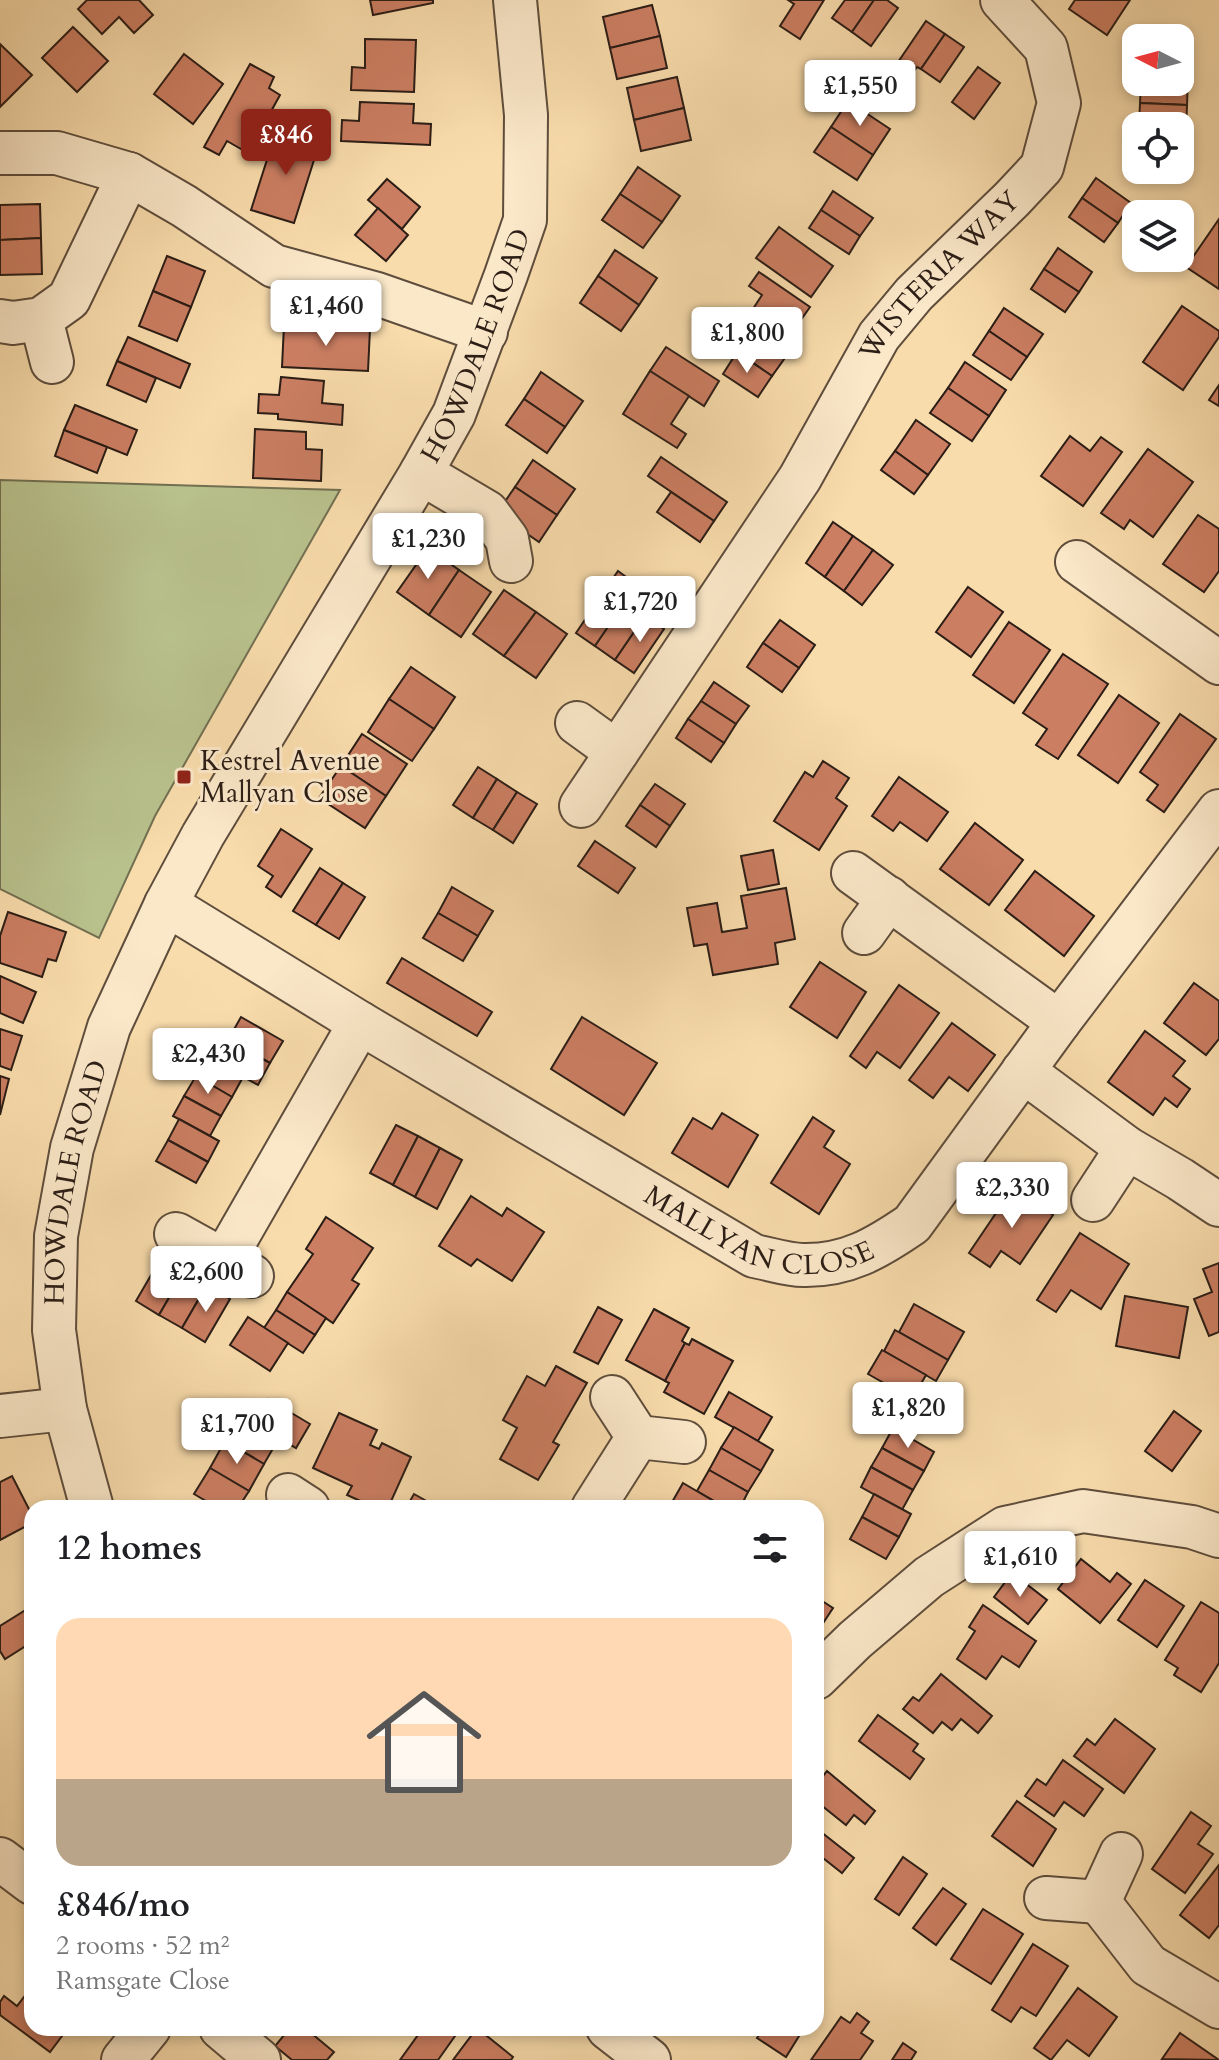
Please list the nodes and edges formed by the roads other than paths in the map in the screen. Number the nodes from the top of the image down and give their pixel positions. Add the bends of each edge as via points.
1 (515, 0) edge
2 (1002, 0) edge
3 (0, 153) edge
4 (129, 174) junction
5 (41, 319) junction
6 (0, 321) edge
7 (486, 332) junction
8 (52, 362) dead end
9 (421, 473) junction
10 (511, 561) dead end
11 (1077, 562) dead end
12 (1219, 663) edge
13 (577, 723) dead end
14 (617, 752) junction
15 (581, 806) dead end
16 (1219, 811) edge
17 (853, 873) dead end
18 (889, 898) junction
19 (166, 904) junction
20 (864, 933) dead end
21 (1059, 1022) junction
22 (360, 1023) junction
23 (1023, 1071) junction
24 (1127, 1148) junction
25 (1093, 1200) dead end
26 (1219, 1205) edge
27 (176, 1234) dead end
28 (612, 1397) dead end
29 (65, 1409) junction
30 (0, 1416) edge
31 (638, 1437) junction
32 (684, 1442) dead end
33 (90, 1500) edge
34 (598, 1500) edge
35 (1219, 1536) edge
36 (824, 1670) edge
37 (1121, 1854) dead end
38 (0, 1859) edge
39 (24, 1877) edge
40 (1046, 1898) dead end
41 (1099, 1902) junction
42 (1219, 2007) edge
43 (142, 2036) edge
44 (230, 2036) edge
45 (618, 2036) edge
46 (123, 2060) edge
47 (259, 2060) edge
48 (649, 2060) edge

1 - 7 street, HOWDALE ROAD via 526,115 525,220
2 - 14 street, WISTERIA WAY via 1046,48 1059,103 1042,167 879,336 800,478
3 - 4 street via 57,153
4 - 5 street via 69,299
4 - 7 street via 274,266
5 - 6 street
5 - 8 street
7 - 9 street, HOWDALE ROAD via 454,414
9 - 10 street via 487,512 507,539
9 - 19 street, HOWDALE ROAD
11 - 12 street
13 - 14 street
14 - 15 street, WISTERIA WAY
16 - 21 street, MALLYAN CLOSE
17 - 18 street
18 - 20 street
18 - 21 street
19 - 22 street, MALLYAN CLOSE
19 - 29 street, HOWDALE ROAD via 109,1027 72,1148 56,1236 54,1330
21 - 23 street, MALLYAN CLOSE
22 - 23 street, MALLYAN CLOSE via 754,1256 802,1266 841,1261 880,1246 912,1224
22 - 27 street via 238,1268
23 - 24 street
24 - 25 street
24 - 26 street
28 - 31 street
29 - 30 street
29 - 33 street, HOWDALE ROAD
31 - 32 street
31 - 34 street
35 - 36 street via 1083,1511 1005,1528 929,1577
37 - 41 street
38 - 39 street
40 - 41 street
41 - 42 street via 1148,1965
43 - 46 street
44 - 47 street
45 - 48 street

